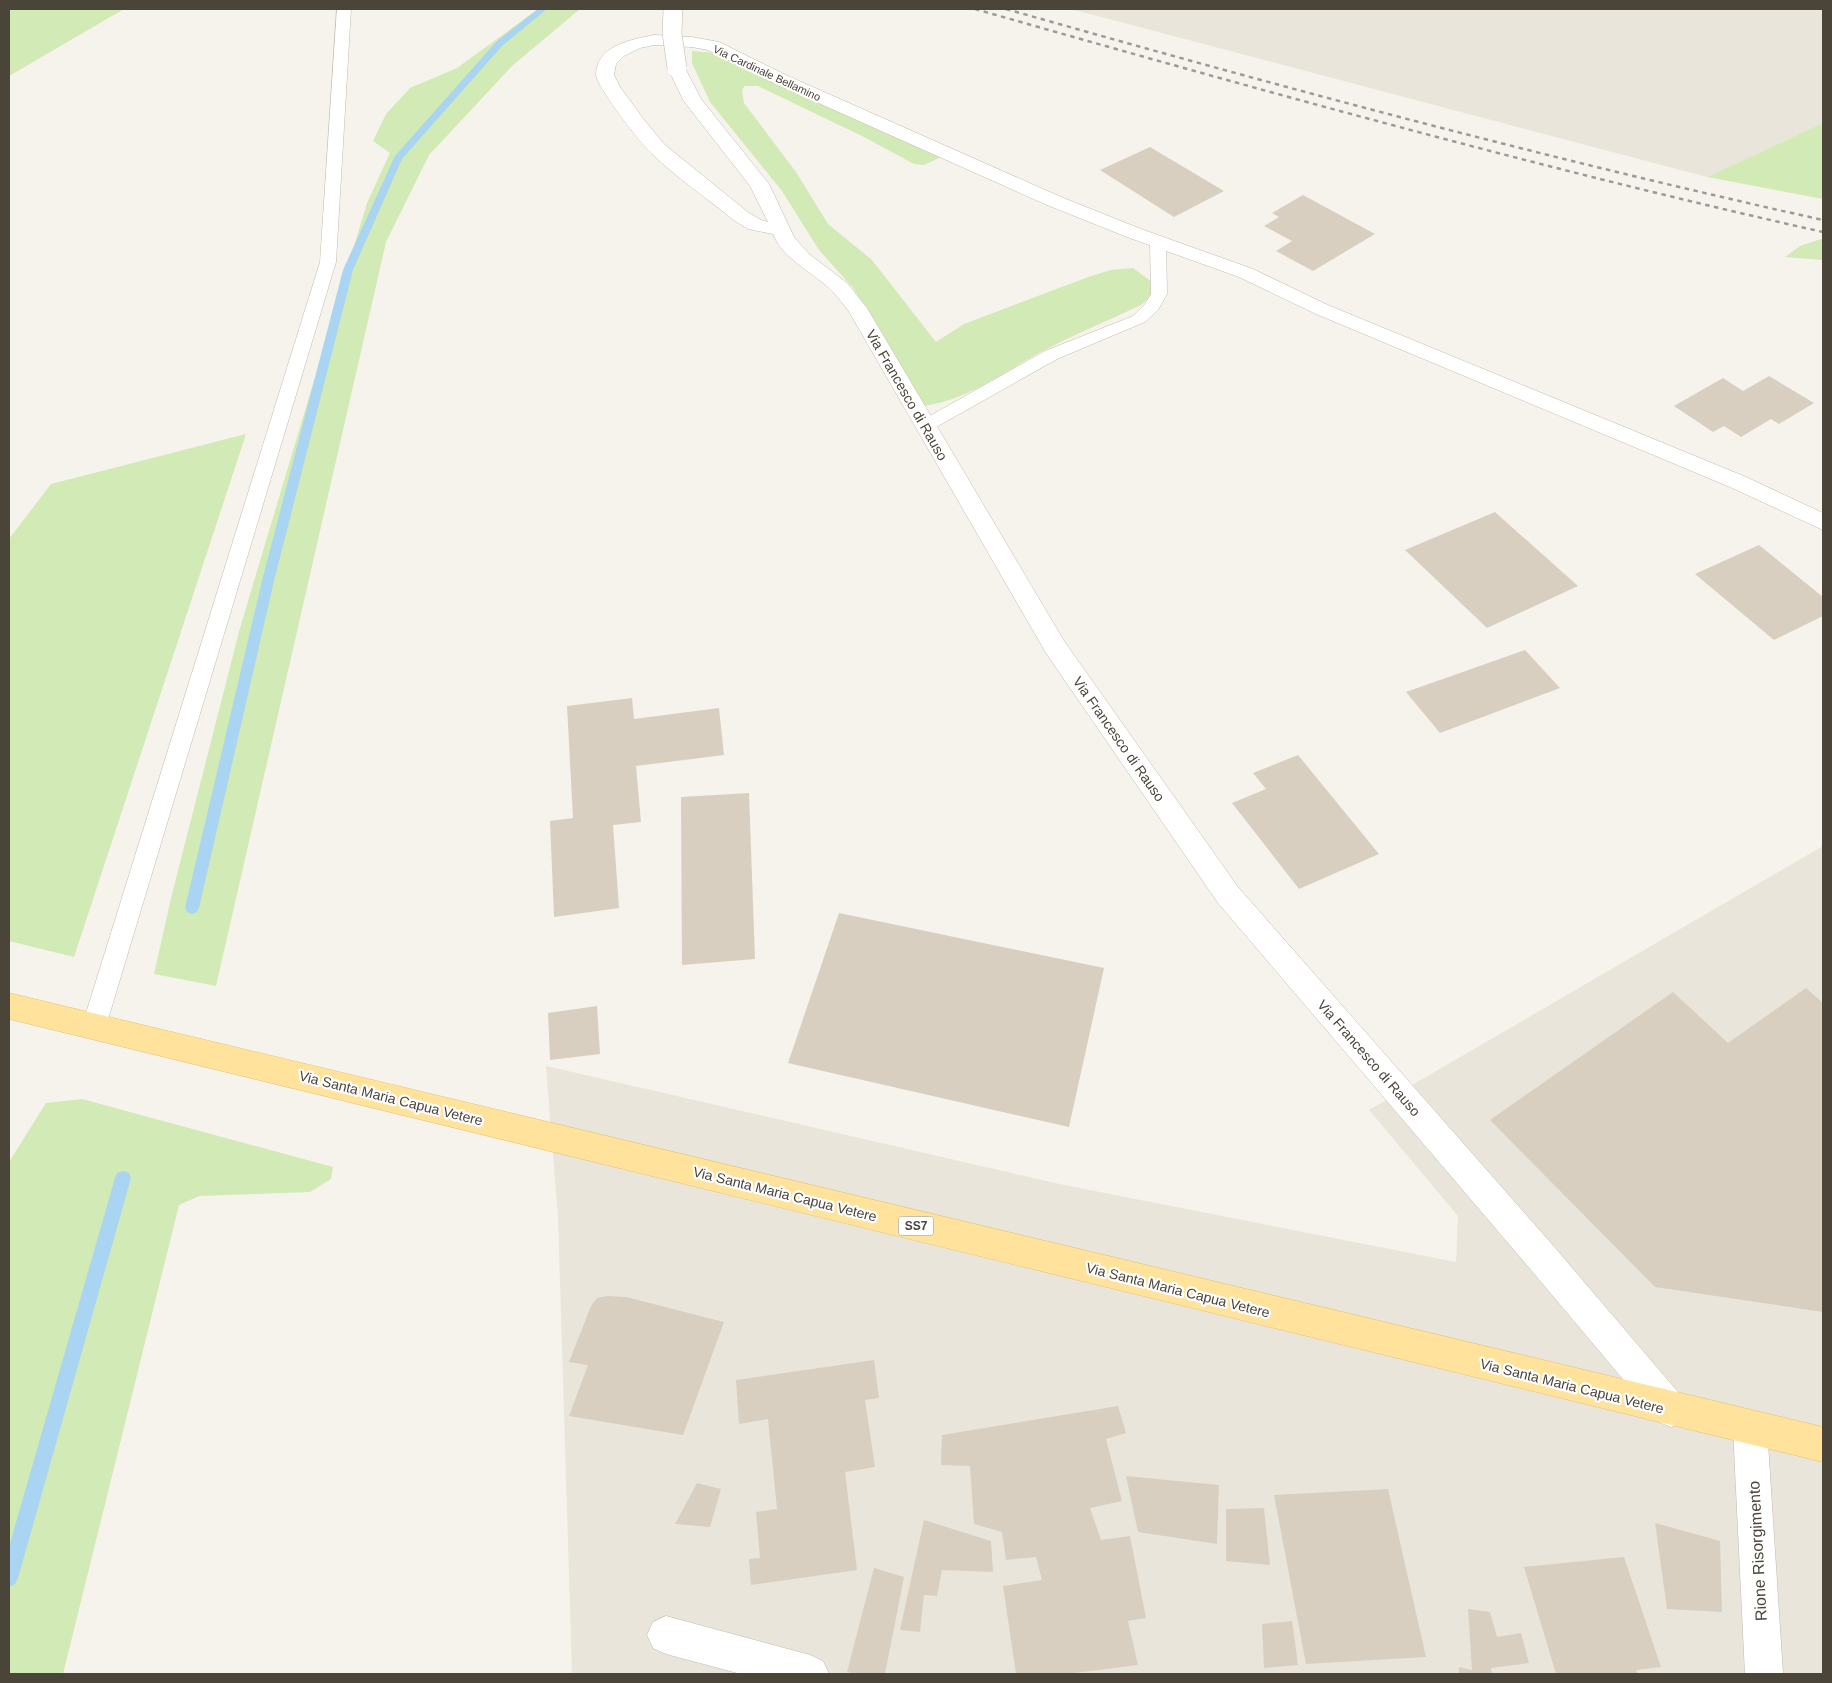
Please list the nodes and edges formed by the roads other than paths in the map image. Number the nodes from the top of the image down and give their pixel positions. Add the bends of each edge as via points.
1 (344, 9) edge
2 (673, 9) edge
3 (781, 230) junction
4 (1158, 241) junction
5 (925, 426) junction
6 (1823, 522) edge
7 (9, 1006) edge
8 (94, 1026) junction
9 (1671, 1410) junction
10 (1750, 1428) junction
11 (1823, 1445) edge
12 (666, 1636) dead end
13 (810, 1674) edge
14 (1764, 1674) edge

1 - 8 lane via 328,262
2 - 3 street, Via Francesco di Rauso, bridge via 672,33 677,68 692,100 759,184
3 - 4 street, Via Cardinale Bellamino via 755,225 742,217 658,149 638,126 605,75 607,63 618,52 654,40 713,46 992,174
3 - 5 street, Via Francesco di Rauso via 802,258 840,287 857,308
4 - 5 lane via 1159,294 1152,307 1139,319 1050,355
4 - 6 street, Via Cardinale Bellamino via 1246,273 1323,310 1738,482
5 - 9 street, Via Francesco di Rauso via 1055,648 1228,896
7 - 8 main road, Via Santa Maria Capua Vetere / SS7
8 - 9 main road, Via Santa Maria Capua Vetere / SS7
9 - 10 main road, Via Santa Maria Capua Vetere / SS7
10 - 11 main road, Via Santa Maria Capua Vetere / SS7
10 - 14 street, Rione Risorgimento
12 - 13 street

